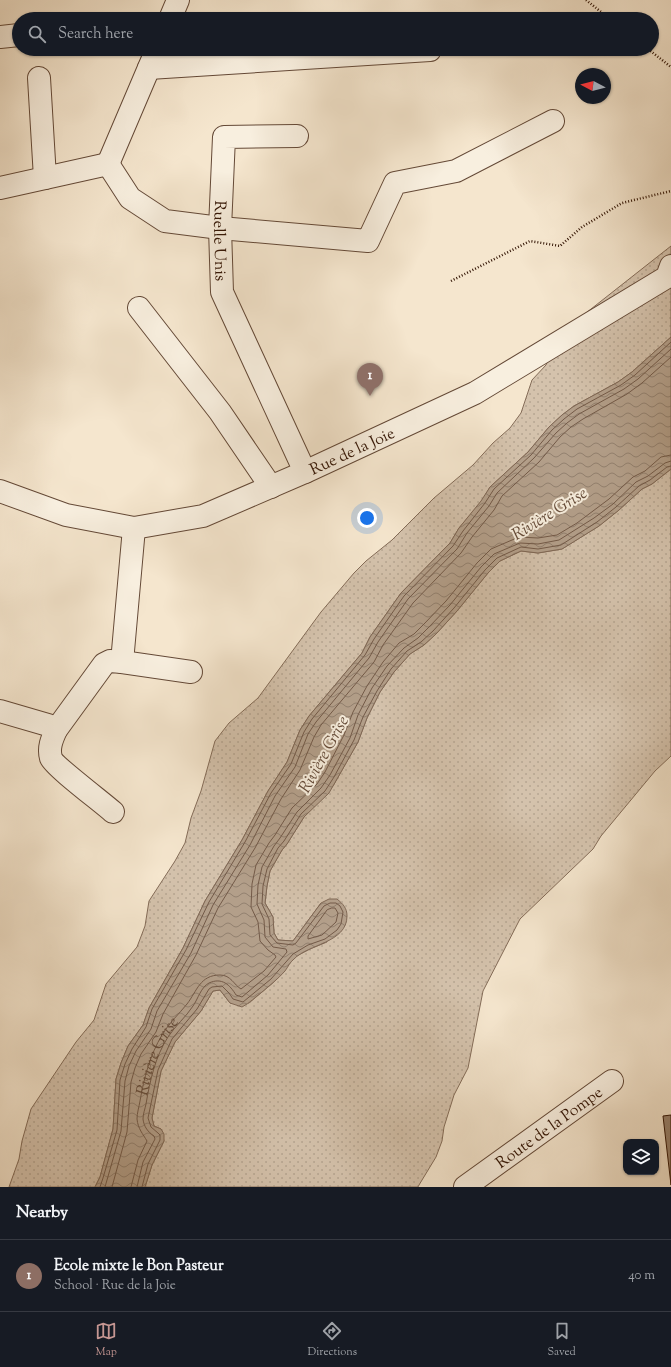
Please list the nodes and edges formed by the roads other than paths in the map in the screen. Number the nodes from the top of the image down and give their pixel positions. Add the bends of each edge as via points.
1 (12, 36) edge
2 (0, 37) edge
3 (222, 56) edge
4 (153, 58) edge
5 (39, 78) dead end
6 (553, 121) dead end
7 (297, 136) dead end
8 (108, 164) junction
9 (45, 178) junction
10 (0, 188) edge
11 (220, 228) junction
12 (671, 266) edge
13 (139, 308) dead end
14 (305, 472) junction
15 (271, 487) junction
16 (0, 491) edge
17 (134, 528) junction
18 (122, 662) junction
19 (191, 672) dead end
20 (0, 711) edge
21 (56, 730) junction
22 (113, 812) dead end
23 (612, 1081) dead end
24 (465, 1187) edge

1 - 2 street
3 - 4 street
4 - 8 street
5 - 9 street
6 - 11 street via 456,171 394,183 368,241
7 - 11 street, Ruelle Unis via 224,137
8 - 9 street
8 - 11 street via 130,198 165,221
9 - 10 street
11 - 14 street, Ruelle Unis via 222,292
12 - 14 street, Rue de la Joie via 667,277 475,393
13 - 15 street via 220,412
14 - 15 street, Rue de la Joie
15 - 17 street, Rue de la Joie via 203,516
16 - 17 street, Rue de la Joie via 66,515
17 - 18 street
18 - 19 street
18 - 21 street via 110,661 104,664
20 - 21 street via 48,725
21 - 22 street via 50,748 51,759
23 - 24 street, Route de la Pompe

